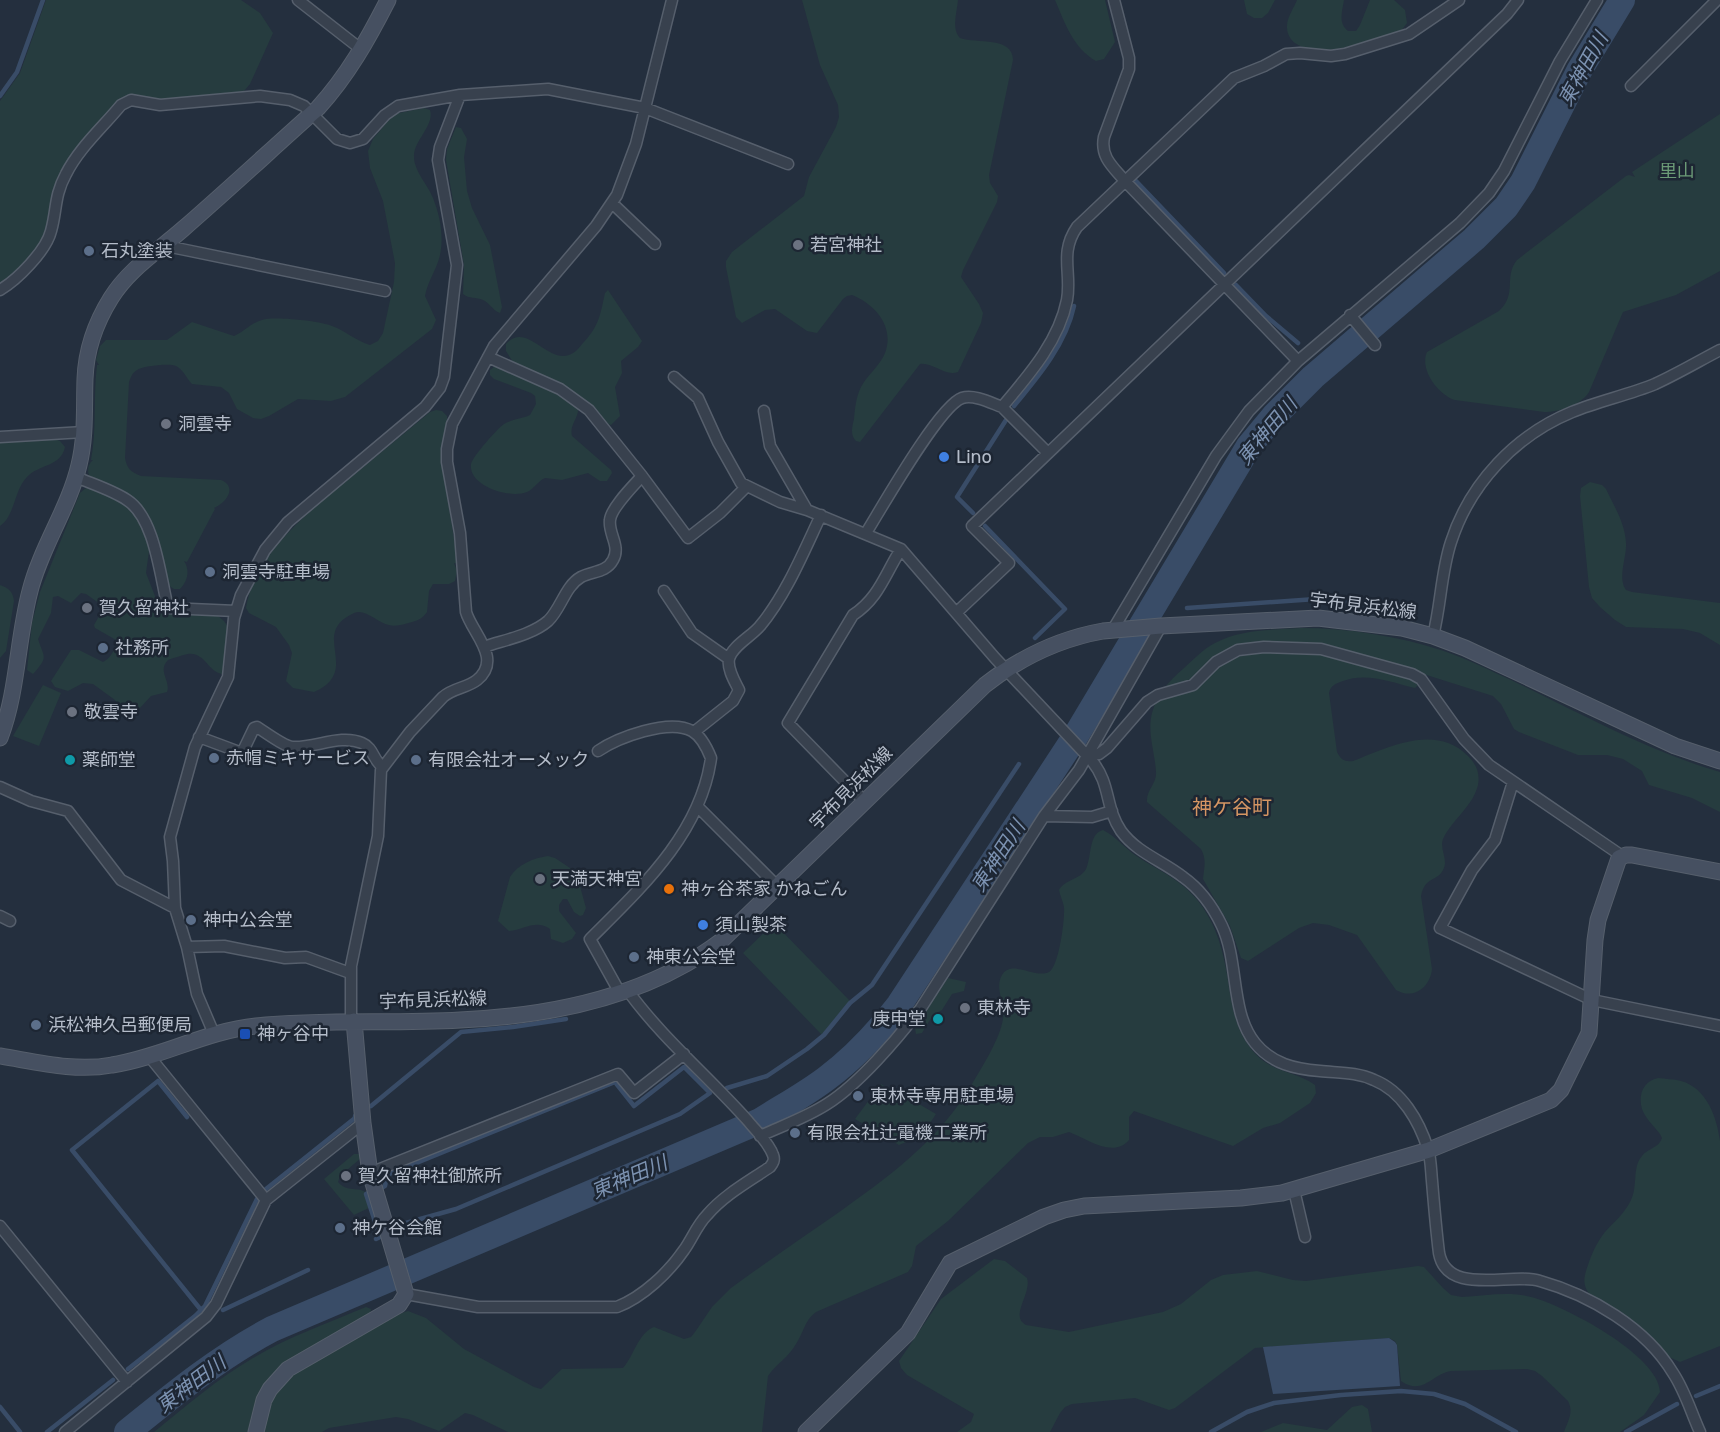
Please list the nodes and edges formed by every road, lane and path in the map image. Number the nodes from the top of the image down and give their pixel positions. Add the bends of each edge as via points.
1 (298, 0) edge
2 (388, 0) edge
3 (672, 0) edge
4 (1114, 0) edge
5 (1459, 0) edge
6 (1518, 0) edge
7 (1597, 0) edge
8 (1717, 0) edge
9 (362, 50) junction
10 (1631, 86) dead end
11 (460, 95) junction
12 (645, 108) junction
13 (312, 112) junction
14 (788, 164) dead end
15 (1125, 181) junction
16 (612, 203) junction
17 (169, 241) junction
18 (655, 244) dead end
19 (1224, 285) junction
20 (0, 290) edge
21 (385, 291) dead end
22 (1351, 317) junction
23 (1375, 345) dead end
24 (1720, 350) edge
25 (488, 357) junction
26 (1298, 361) junction
27 (674, 377) dead end
28 (1002, 407) junction
29 (764, 411) dead end
30 (84, 432) junction
31 (0, 437) edge
32 (1048, 453) junction
33 (642, 476) junction
34 (76, 477) junction
35 (747, 486) junction
36 (807, 510) junction
37 (821, 515) junction
38 (866, 533) junction
39 (901, 549) junction
40 (664, 591) dead end
41 (236, 611) junction
42 (957, 612) junction
43 (1160, 626) junction
44 (1115, 630) junction
45 (1433, 636) junction
46 (484, 646) junction
47 (729, 659) junction
48 (1006, 669) junction
49 (694, 732) junction
50 (200, 737) junction
51 (0, 738) edge
52 (598, 751) dead end
53 (1085, 754) junction
54 (1720, 761) edge
55 (383, 767) junction
56 (1513, 782) junction
57 (0, 788) edge
58 (865, 802) junction
59 (697, 806) junction
60 (1112, 811) junction
61 (1044, 816) junction
62 (1622, 856) junction
63 (1720, 872) edge
64 (778, 887) junction
65 (175, 908) junction
66 (0, 916) edge
67 (10, 921) dead end
68 (187, 947) junction
69 (350, 973) junction
70 (624, 992) junction
71 (1592, 1000) junction
72 (352, 1021) junction
73 (1720, 1026) edge
74 (214, 1035) junction
75 (684, 1054) junction
76 (0, 1056) edge
77 (149, 1056) junction
78 (363, 1123) junction
79 (759, 1135) junction
80 (1429, 1150) junction
81 (370, 1173) junction
82 (1294, 1190) junction
83 (266, 1200) junction
84 (0, 1226) edge
85 (1305, 1237) dead end
86 (406, 1291) junction
87 (127, 1382) junction
88 (65, 1432) edge
89 (256, 1432) edge
90 (806, 1432) edge
91 (1700, 1432) edge

1 - 9 street
2 - 9 street
3 - 12 street
4 - 15 street via 1129,69 1102,146 1104,156
5 - 15 street via 1409,34 1345,54 1286,54 1234,78
6 - 19 street
7 - 22 street via 1489,193
8 - 10 street
9 - 13 street via 342,80
11 - 12 street via 548,89
11 - 13 street via 391,109 363,139 350,143 337,139
11 - 41 street via 438,160 457,265 440,388 425,407 282,529 255,566
12 - 14 street
12 - 16 street via 631,161
13 - 17 street
13 - 20 street via 275,96 160,105 126,102 70,166 43,248
15 - 19 street
15 - 28 street via 1071,236 1066,256 1068,296 1058,328 1035,366
16 - 18 street
16 - 25 street
17 - 21 street via 176,248
17 - 30 street via 133,271 103,311 90,343
19 - 26 street
19 - 32 street
22 - 23 street
22 - 26 street
24 - 45 street via 1655,383 1556,419 1497,463 1475,492 1454,533
25 - 33 street via 575,399 600,423
25 - 46 street via 457,413 447,449 466,612
26 - 44 street via 1231,433
27 - 35 street via 698,398 737,478
28 - 32 street
28 - 38 street via 972,398 954,403 902,473
29 - 36 street via 770,446
30 - 31 street
30 - 34 street
32 - 42 street via 972,526 1008,563
33 - 35 street via 688,538
33 - 46 street via 611,514 610,529 616,550 608,566 574,583 541,626
34 - 41 street via 126,499 142,513 168,608
34 - 51 street via 30,589 10,706
35 - 36 street
36 - 37 street
37 - 38 street
37 - 47 street via 769,614
38 - 39 street
39 - 42 street
39 - 58 street via 867,606 853,615 788,723
40 - 47 street via 692,633
41 - 50 street via 228,677
42 - 48 street
43 - 44 street, 宇布見浜松線
43 - 45 street, 宇布見浜松線 via 1318,618
43 - 53 street
44 - 48 street, 宇布見浜松線 via 1052,645
45 - 54 street, 宇布見浜松線 via 1480,654 1675,746
46 - 55 street via 487,662 477,681 443,697
47 - 49 street via 739,690 733,701
48 - 53 street
48 - 58 street, 宇布見浜松線 via 965,703
49 - 52 street via 683,728 654,729 616,740
49 - 59 street via 711,758
50 - 55 street via 242,753 257,727 291,747 358,742 373,751
50 - 65 street via 170,837
53 - 56 street via 1099,754 1107,748 1147,702 1193,685 1216,662 1238,650 1264,646 1321,649 1420,679 1476,753
53 - 60 street via 1105,779
53 - 61 street
55 - 69 street via 378,836
56 - 62 street
56 - 71 street via 1495,840 1472,870 1440,928
57 - 65 street via 68,811 121,880
58 - 64 street, 宇布見浜松線
59 - 64 street
59 - 70 street via 651,878 590,939
60 - 61 street via 1092,817
60 - 80 street via 1130,841 1183,876 1216,914 1229,945 1241,1016 1256,1044 1273,1059 1295,1068 1360,1075 1383,1084 1410,1110
61 - 79 street via 931,994 905,1028 839,1096 812,1113
62 - 63 street
62 - 71 street via 1598,920
64 - 70 street, 宇布見浜松線 via 704,954 668,975
65 - 68 street
66 - 67 street
68 - 69 street via 224,946 285,958 306,957
68 - 74 street via 197,994
69 - 72 street
70 - 72 street, 宇布見浜松線 via 494,1018
70 - 75 street
71 - 73 street
71 - 80 street via 1592,1023 1586,1043 1557,1096
72 - 74 street, 宇布見浜松線 via 255,1026
72 - 78 street
74 - 77 street, 宇布見浜松線
75 - 79 street
75 - 81 street via 634,1093 618,1074
76 - 77 street, 宇布見浜松線 via 92,1068
77 - 83 street
78 - 81 street
78 - 83 street
79 - 86 street via 774,1157 770,1167 716,1205 669,1269 626,1304 478,1307
80 - 82 street
80 - 91 street via 1439,1253 1444,1267 1470,1280 1536,1280 1602,1308 1662,1358 1682,1388
81 - 86 street
82 - 85 street
82 - 90 street via 1262,1197 1074,1208 1044,1217 950,1263 908,1333
83 - 87 street via 212,1311
84 - 87 street
86 - 89 street via 399,1305 288,1369 264,1400
87 - 88 street

